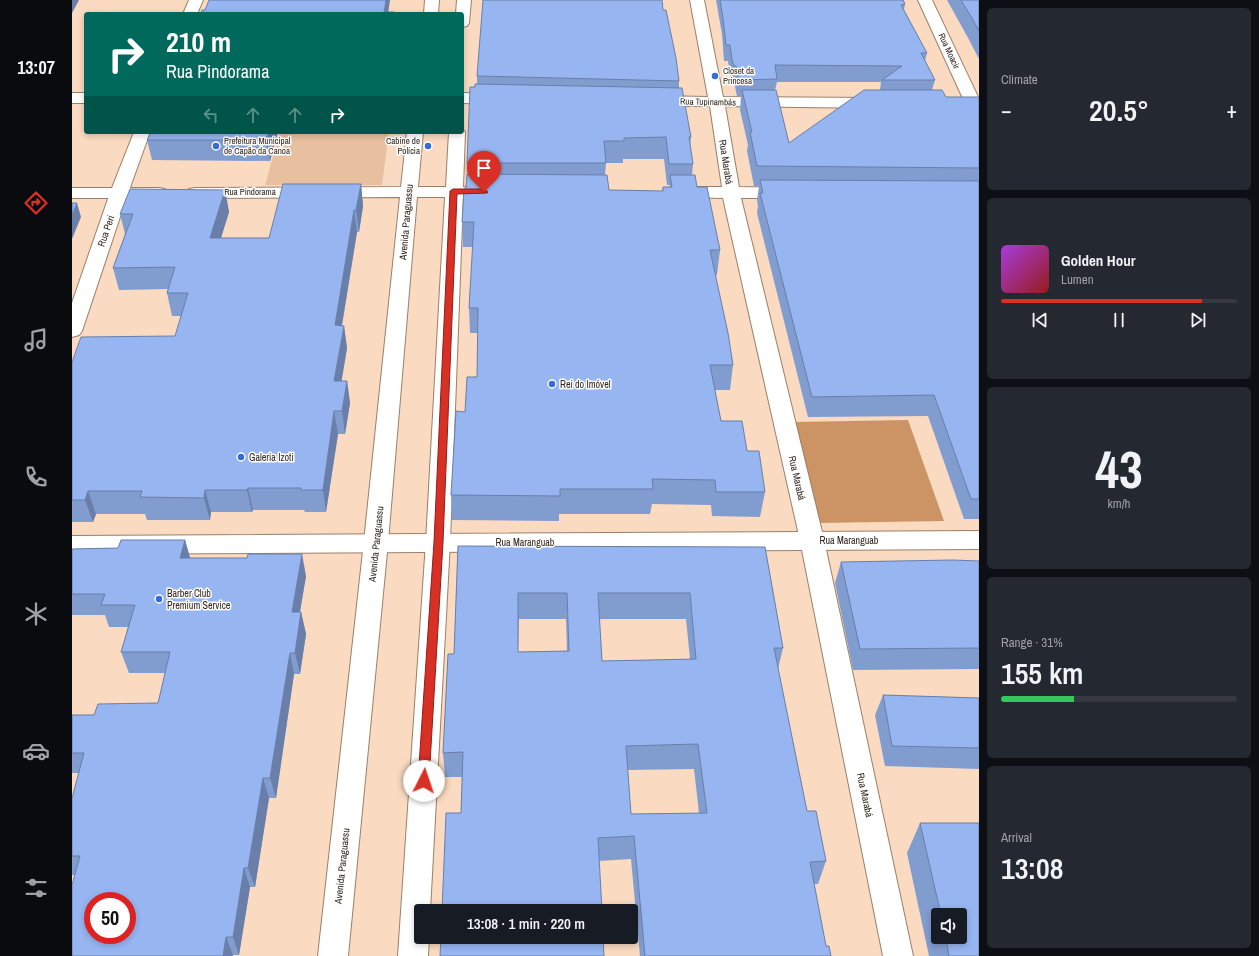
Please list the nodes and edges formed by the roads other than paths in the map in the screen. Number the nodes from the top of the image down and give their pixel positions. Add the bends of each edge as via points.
1 (196, 0) edge
2 (432, 0) edge
3 (464, 0) edge
4 (697, 0) edge
5 (924, 0) edge
6 (191, 12) edge
7 (430, 12) edge
8 (463, 12) edge
9 (72, 98) edge
10 (84, 98) edge
11 (464, 98) edge
12 (518, 99) edge
13 (638, 101) edge
14 (717, 102) junction
15 (893, 103) edge
16 (957, 103) edge
17 (976, 103) edge
18 (141, 134) edge
19 (415, 134) edge
20 (457, 134) edge
21 (453, 191) junction
22 (409, 192) junction
23 (509, 192) edge
24 (660, 192) edge
25 (72, 193) edge
26 (119, 193) junction
27 (731, 193) junction
28 (808, 193) edge
29 (72, 331) edge
30 (812, 540) junction
31 (979, 540) edge
32 (376, 542) junction
33 (438, 542) junction
34 (72, 545) edge
35 (333, 956) edge
36 (413, 956) edge
37 (898, 956) edge

1 - 6 street
2 - 7 street
3 - 8 street
4 - 14 street, Rua Marabá
5 - 17 street, Rua Moacir
9 - 10 street
11 - 12 street
13 - 14 street, Rua Tupinambás
14 - 15 street, Rua Tupinambás
14 - 27 street, Rua Marabá
16 - 17 street
18 - 26 street, Rua Peri
19 - 22 street, Avenida Paraguassu
20 - 21 street
21 - 22 street, Rua Pindorama
21 - 23 street, Rua Pindorama
21 - 33 street
22 - 26 street, Rua Pindorama
22 - 32 street, Avenida Paraguassu
24 - 27 street
25 - 26 street, Rua Pindorama
26 - 29 street, Rua Peri
27 - 28 street
27 - 30 street, Rua Marabá
30 - 31 street, Rua Maranguab
30 - 33 street, Rua Maranguab
30 - 37 street, Rua Marabá
32 - 33 street, Rua Maranguab
32 - 34 street, Rua Maranguab
32 - 35 street, Avenida Paraguassu
33 - 36 street

